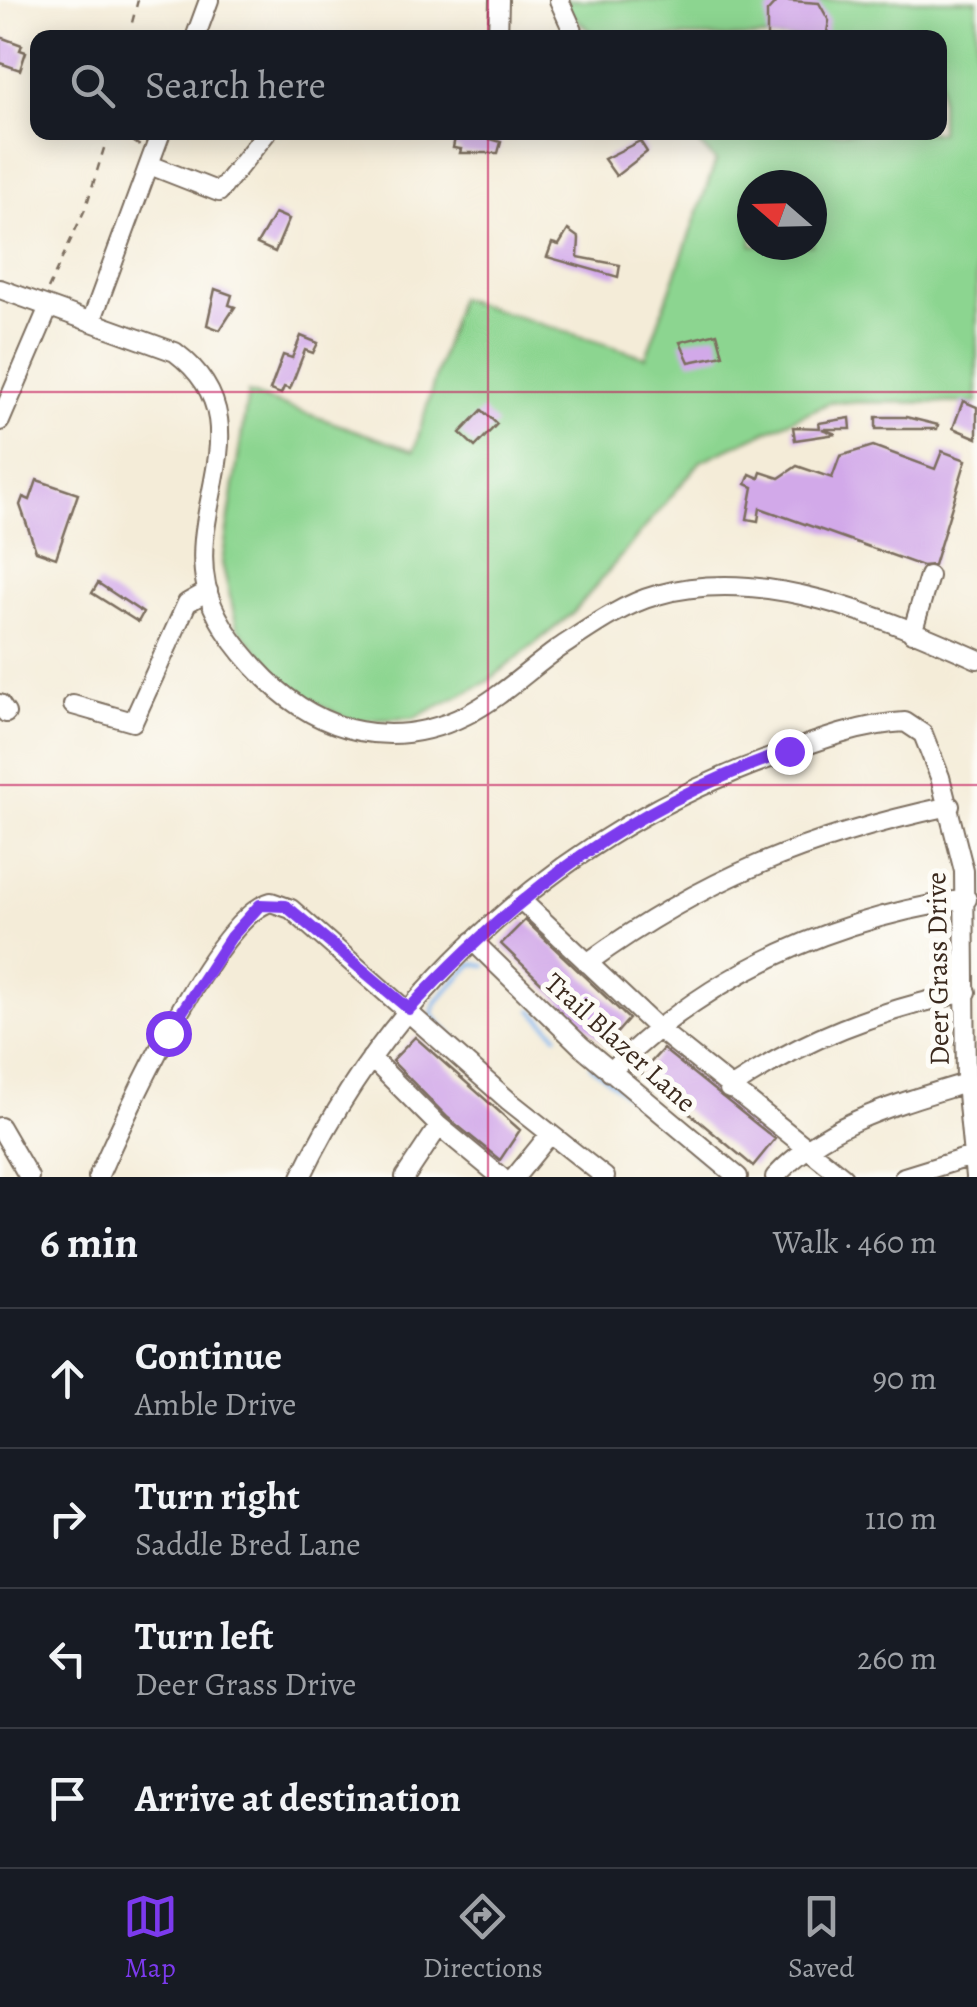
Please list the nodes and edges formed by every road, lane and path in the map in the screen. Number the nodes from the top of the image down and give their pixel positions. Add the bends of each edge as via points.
1 (138, 0) edge
2 (209, 0) edge
3 (499, 0) edge
4 (559, 0) edge
5 (130, 30) edge
6 (198, 30) edge
7 (498, 30) edge
8 (572, 30) edge
9 (106, 140) edge
10 (131, 140) edge
11 (261, 140) edge
12 (156, 149) edge
13 (0, 289) edge
14 (45, 307) junction
15 (90, 322) junction
16 (0, 422) edge
17 (929, 576) dead end
18 (208, 591) junction
19 (912, 633) junction
20 (977, 659) edge
21 (74, 706) dead end
22 (950, 806) junction
23 (520, 898) junction
24 (967, 900) junction
25 (472, 941) junction
26 (587, 963) junction
27 (966, 992) junction
28 (409, 1009) junction
29 (656, 1027) junction
30 (371, 1058) junction
31 (610, 1072) junction
32 (966, 1083) junction
33 (729, 1089) junction
34 (439, 1126) junction
35 (550, 1134) junction
36 (2, 1135) edge
37 (806, 1148) junction
38 (972, 1156) junction
39 (29, 1177) edge
40 (98, 1177) edge
41 (301, 1177) edge
42 (405, 1177) edge
43 (500, 1177) edge
44 (514, 1177) edge
45 (605, 1177) edge
46 (738, 1177) edge
47 (775, 1177) edge
48 (843, 1177) edge
49 (904, 1177) edge
50 (975, 1177) edge

1 - 5 path
2 - 6 street
3 - 7 street
4 - 8 street
9 - 14 path
10 - 12 path
11 - 12 street via 219,192
12 - 15 street
13 - 14 street
14 - 15 street
14 - 16 street
15 - 18 street via 175,352 194,367 217,407 220,444 204,555
17 - 19 street
18 - 19 street via 240,652 290,700 358,733 397,737 464,716 594,626 656,595 757,586 804,594
18 - 21 street via 188,603 133,722
19 - 20 street
22 - 23 street, Deer Grass Drive via 920,730 908,722 885,724 699,786 616,832
22 - 24 street, Deer Grass Drive
22 - 26 street via 770,856 684,898
23 - 25 street, Deer Grass Drive
23 - 26 street
24 - 27 street, Deer Grass Drive
24 - 29 street via 883,916 782,950
25 - 28 street, Deer Grass Drive
25 - 31 street, Trail Blazer Lane
26 - 29 street
27 - 32 street, Deer Grass Drive
27 - 33 street via 846,1025
28 - 30 street, Deer Grass Drive
28 - 35 street
28 - 40 street via 291,909 271,902 246,918 194,990
29 - 31 street
29 - 33 street
30 - 34 street
30 - 41 street, Deer Grass Drive
31 - 46 street, Trail Blazer Lane
32 - 37 street via 865,1116
32 - 38 street, Deer Grass Drive
33 - 37 street
34 - 42 street
34 - 43 street
35 - 44 street
35 - 45 street
36 - 39 street
37 - 47 street
37 - 48 street
38 - 49 street
38 - 50 street, Deer Grass Drive

